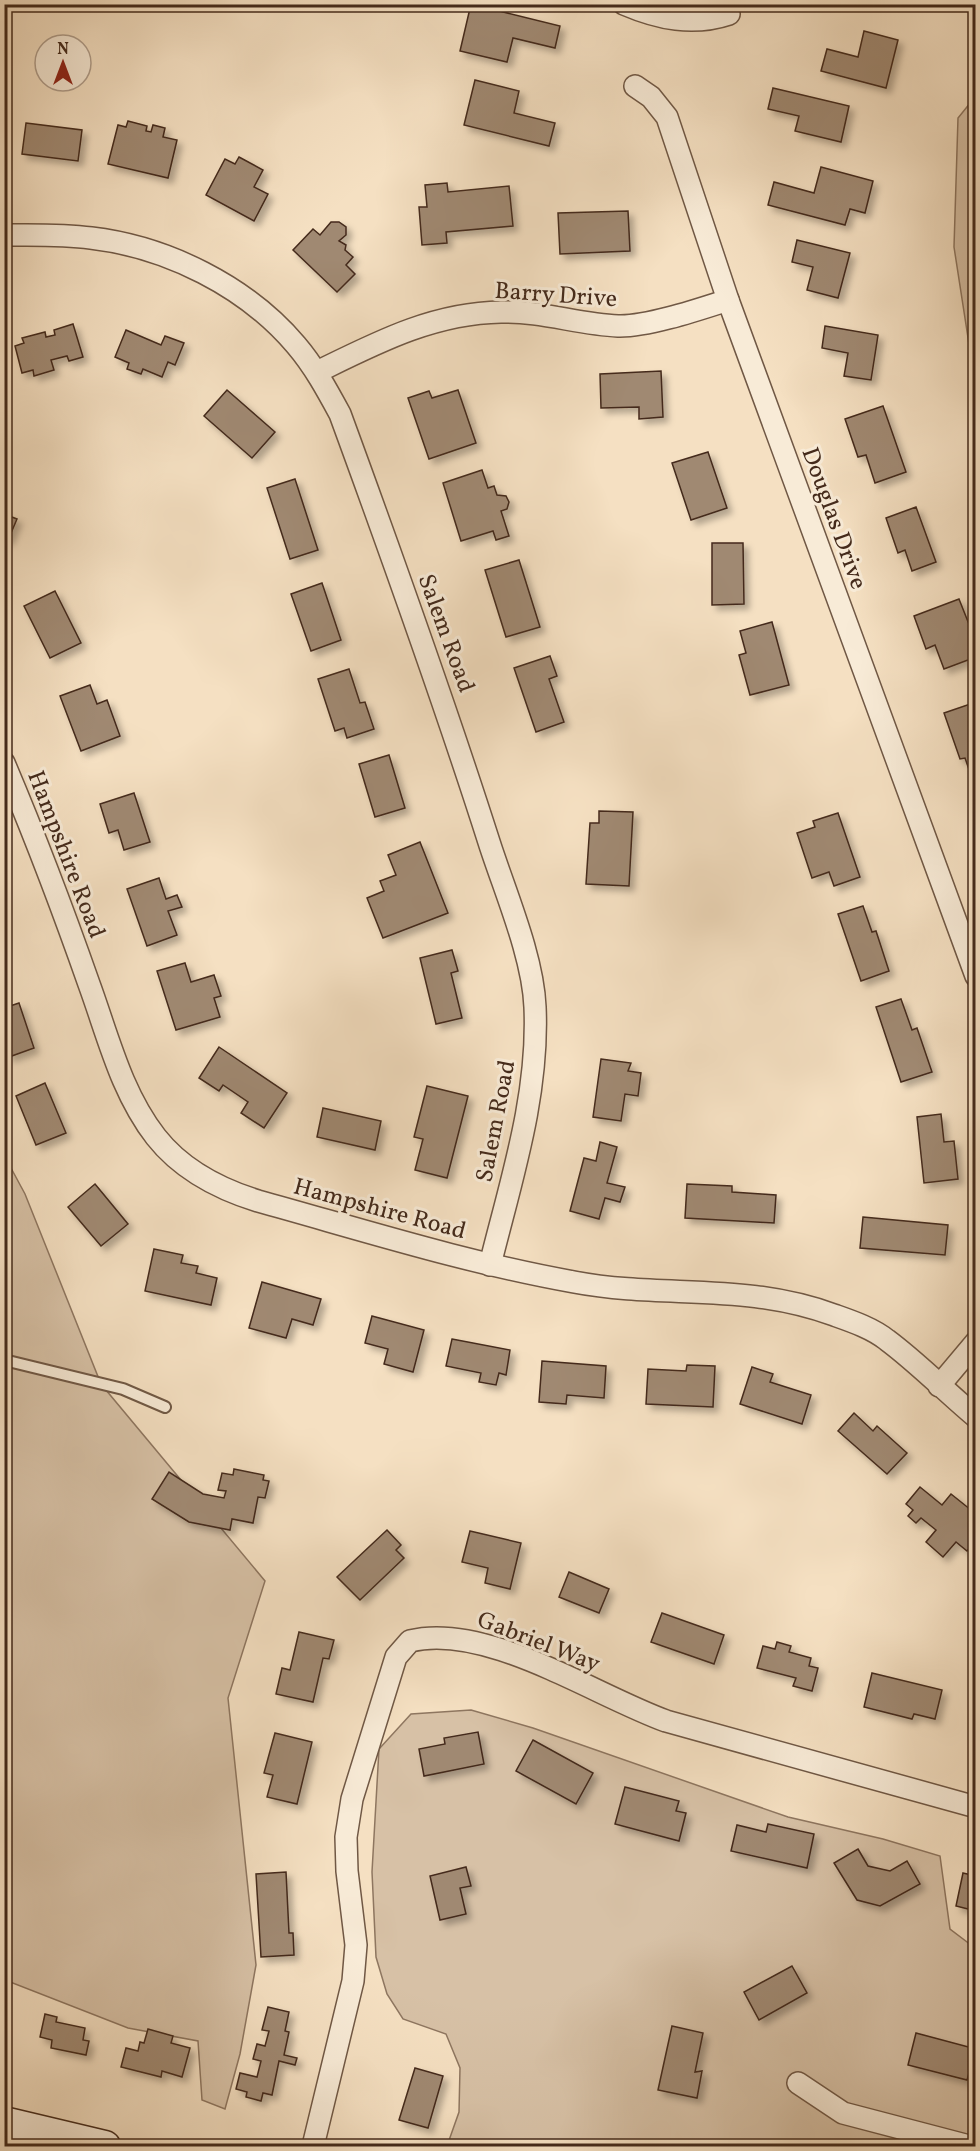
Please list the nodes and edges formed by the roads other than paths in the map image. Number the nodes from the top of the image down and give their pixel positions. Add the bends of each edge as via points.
1 (624, 4) edge
2 (729, 14) dead end
3 (635, 86) dead end
4 (4, 235) edge
5 (728, 300) junction
6 (317, 372) junction
7 (4, 763) edge
8 (975, 976) edge
9 (490, 1265) junction
10 (975, 1342) edge
11 (4, 1360) edge
12 (939, 1386) junction
13 (165, 1407) dead end
14 (975, 1417) edge
15 (975, 1806) edge
16 (798, 2082) dead end
17 (4, 2122) edge
18 (105, 2146) edge
19 (313, 2146) edge
20 (969, 2146) edge

1 - 2 street via 678,21 708,21
3 - 5 street, Douglas Drive via 668,117
4 - 6 street, Salem Road via 91,238 142,249 202,273 270,319
5 - 6 street, Barry Drive via 620,326 544,314 463,315 390,336
5 - 8 street, Douglas Drive
6 - 9 street, Salem Road via 340,414 441,691 533,980 532,1089
7 - 9 street, Hampshire Road via 125,1087 157,1139 188,1167 232,1193
9 - 12 street, Hampshire Road via 578,1283 647,1290 724,1291 811,1306 886,1339
10 - 12 street
11 - 13 lane via 123,1389
12 - 14 street, Hampshire Road
15 - 19 street, Gabriel Way via 666,1721 630,1708 573,1678 466,1640 443,1636 410,1641 396,1657 352,1799 346,1837 356,1945 353,1981
16 - 20 street via 843,2113
17 - 18 street

